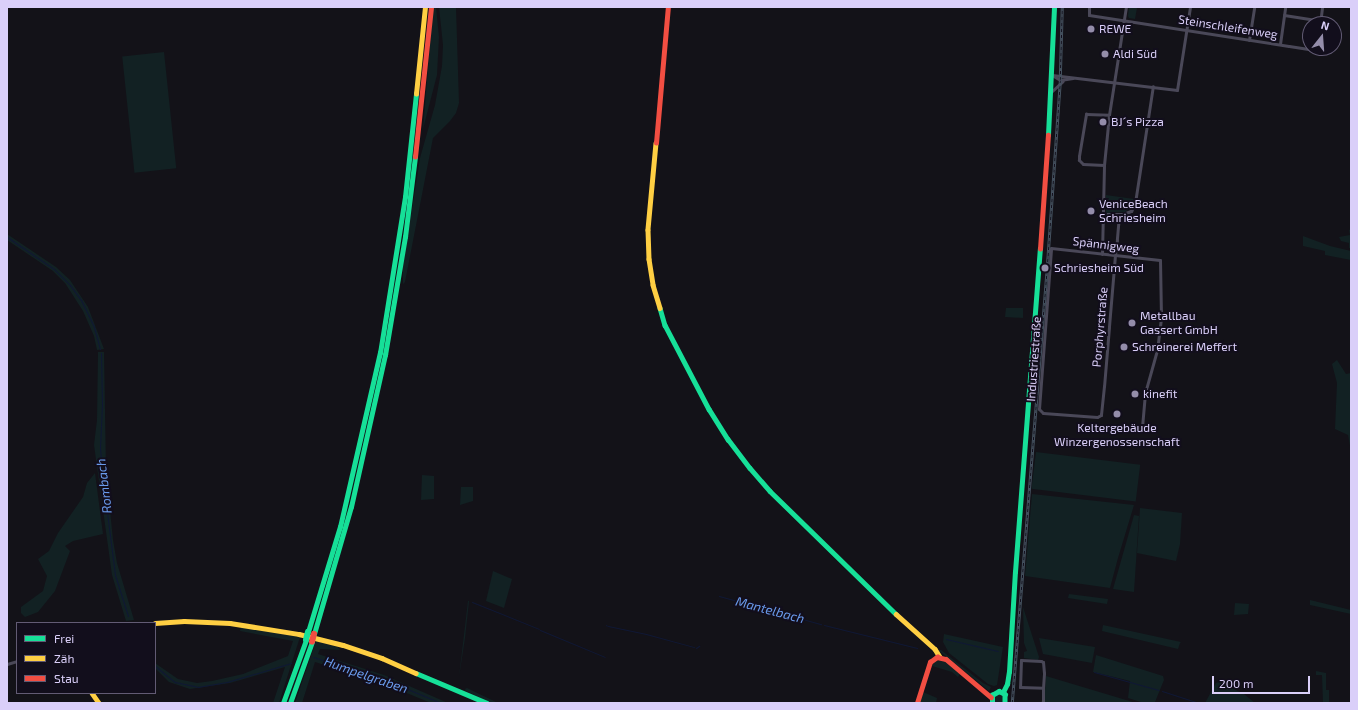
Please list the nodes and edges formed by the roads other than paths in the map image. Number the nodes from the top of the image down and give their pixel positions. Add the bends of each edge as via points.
1 (425, 7) edge
2 (431, 7) edge
3 (668, 7) edge
4 (1054, 7) edge
5 (1089, 7) edge
6 (1126, 7) edge
7 (1190, 7) edge
8 (1254, 7) edge
9 (1285, 7) edge
10 (1284, 15) junction
11 (1302, 18) edge
12 (1124, 20) junction
13 (1186, 30) junction
14 (1249, 40) junction
15 (1280, 44) junction
16 (1302, 46) edge
17 (1052, 75) junction
18 (1075, 77) junction
19 (1064, 80) junction
20 (1114, 81) junction
21 (1153, 86) junction
22 (1051, 92) junction
23 (1109, 115) junction
24 (1104, 165) junction
25 (1104, 214) junction
26 (1119, 215) junction
27 (1051, 248) joint
28 (1102, 254) junction
29 (1115, 255) junction
30 (1100, 416) joint
31 (1142, 425) dead end
32 (156, 624) edge
33 (311, 633) junction
34 (309, 641) junction
35 (931, 646) junction
36 (942, 657) junction
37 (934, 658) junction
38 (1043, 688) junction
39 (1003, 692) junction
40 (93, 694) edge
41 (992, 698) edge
42 (99, 703) edge
43 (283, 703) edge
44 (290, 703) edge
45 (487, 703) edge
46 (917, 703) edge
47 (1005, 703) edge
48 (1042, 703) edge

1 - 33 main road via 405,197 380,353 340,527
2 - 33 main road via 405,237 385,355 351,507
3 - 35 main road via 648,230 653,285 665,325 709,409 728,440 750,468 770,491
4 - 17 main road
5 - 12 street, Steinschleifenweg via 1089,15
6 - 12 street
7 - 13 street
8 - 14 street
9 - 10 street
10 - 11 street
10 - 15 street
12 - 13 street, Steinschleifenweg
12 - 20 street
13 - 14 street, Steinschleifenweg
13 - 21 street via 1177,90
14 - 15 street, Steinschleifenweg
15 - 16 street, Steinschleifenweg
17 - 18 street
17 - 19 street via 1056,79
17 - 22 main road
18 - 19 street
18 - 20 street
19 - 22 street
20 - 21 street
20 - 23 street
21 - 26 street via 1135,204 1130,211
22 - 39 main road via 1009,672
23 - 24 street
23 - 24 street via 1086,114 1079,156 1083,164
24 - 25 street
25 - 26 street
25 - 28 street
26 - 29 street, Porphyrstraße
27 - 28 street, Spännigweg
27 - 30 street, Industriestraße via 1039,409 1043,413
28 - 29 street, Spännigweg
29 - 30 street, Porphyrstraße
29 - 31 street, Spännigweg via 1160,260 1161,318
32 - 45 main road via 184,621 230,623 299,634 382,658
33 - 34 main road, bridge
34 - 43 main road
34 - 44 main road
35 - 36 main road
35 - 37 main road
36 - 37 main road
36 - 41 main road
37 - 46 main road via 930,662
38 - 38 street via 1020,687 1021,660 1042,661
38 - 48 street
39 - 41 main road via 999,691
39 - 47 main road via 1006,696
40 - 42 main road

